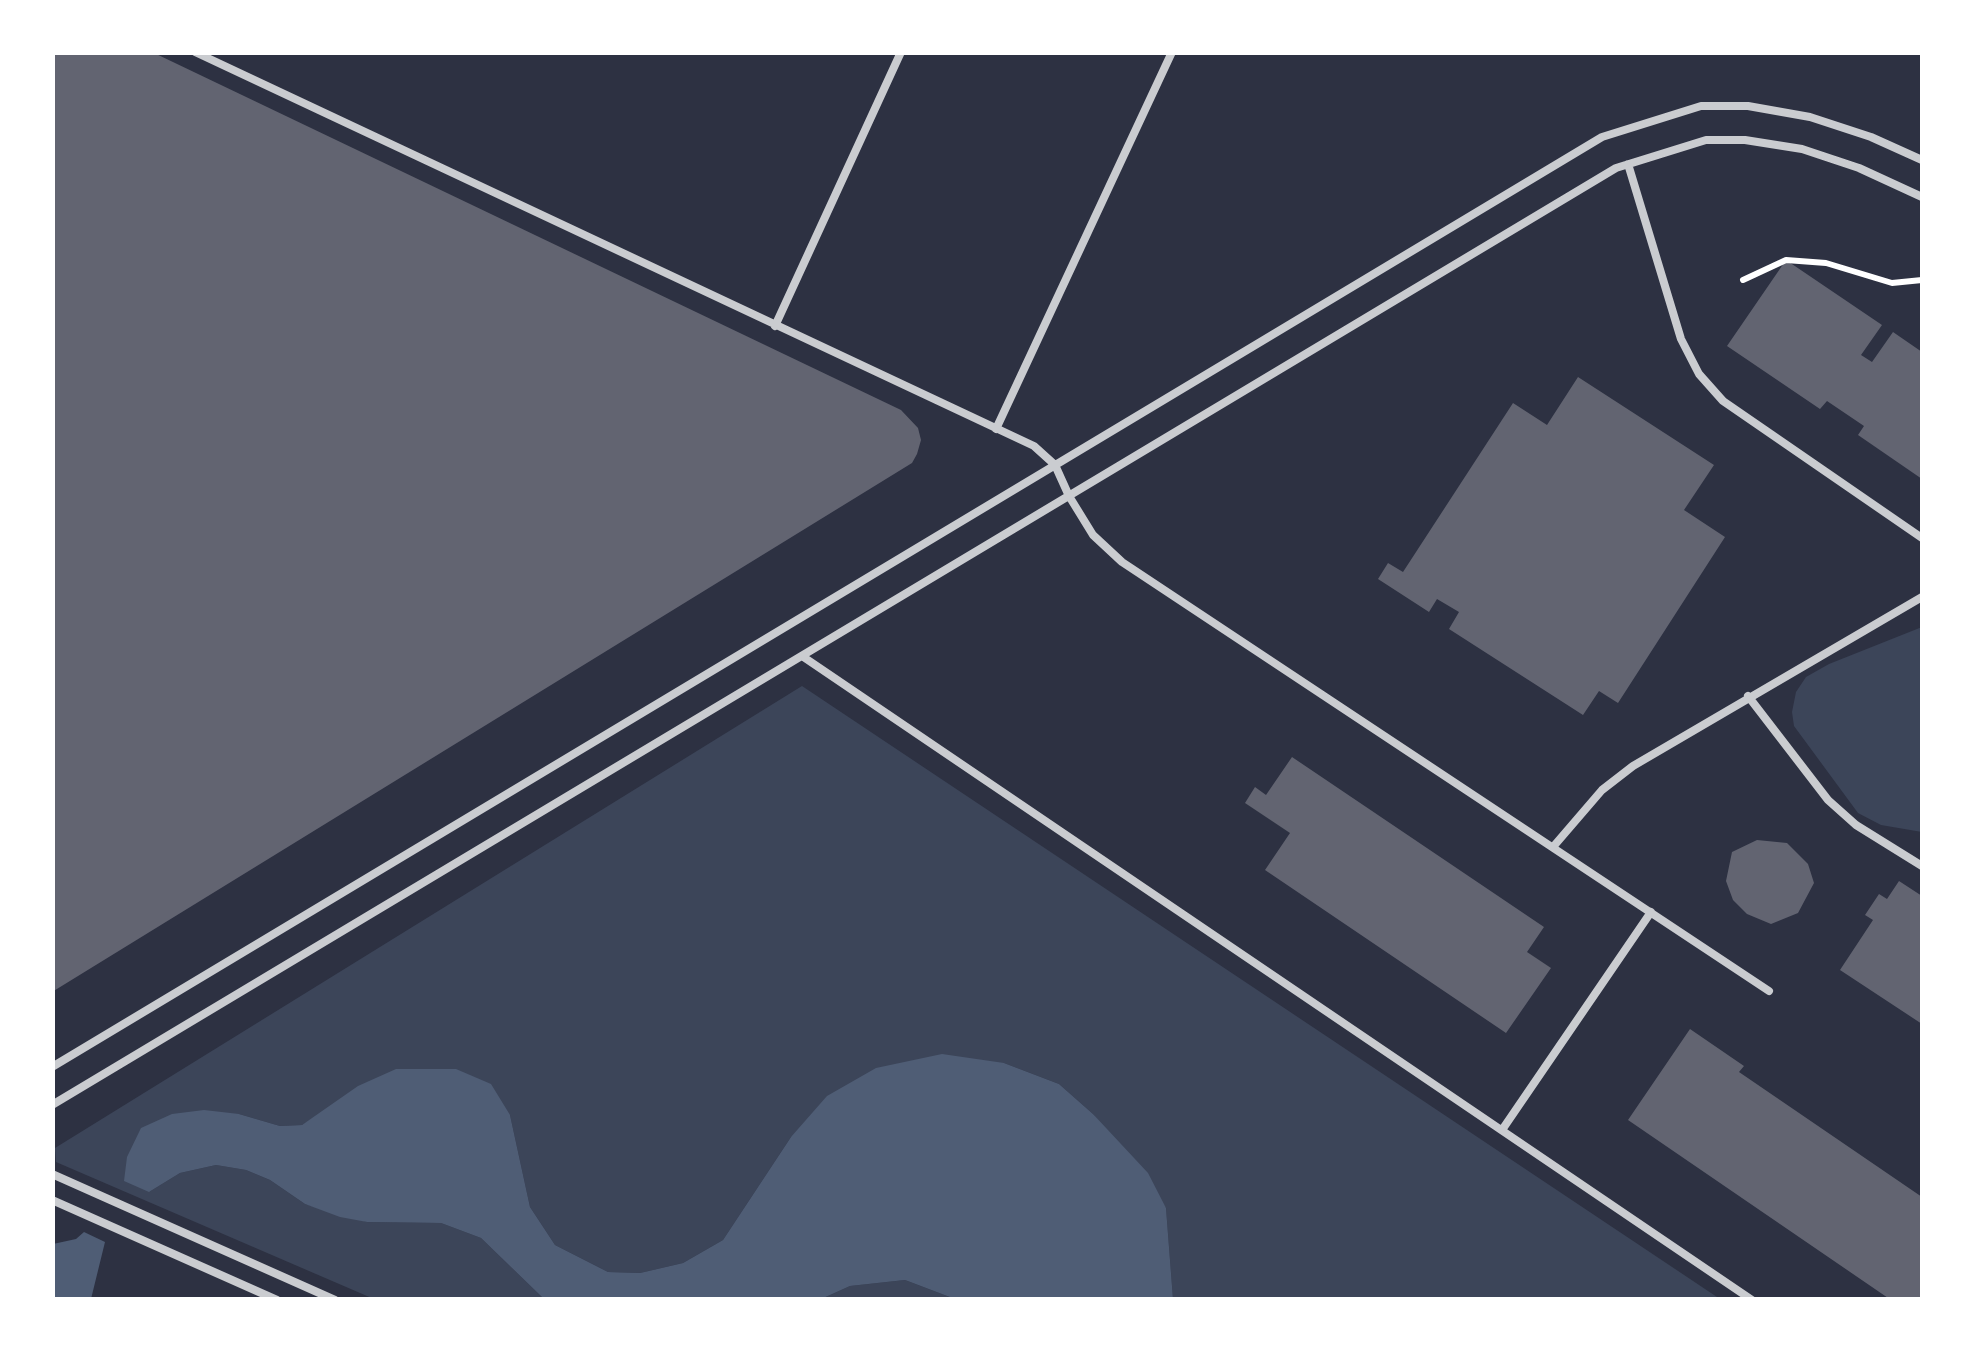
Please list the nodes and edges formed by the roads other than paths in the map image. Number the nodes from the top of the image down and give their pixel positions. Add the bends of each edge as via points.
1 (196, 52) edge
2 (901, 52) edge
3 (1172, 52) edge
4 (1922, 160) edge
5 (1628, 164) junction
6 (1922, 196) edge
7 (774, 326) junction
8 (996, 430) junction
9 (1055, 466) junction
10 (1069, 496) junction
11 (1922, 538) edge
12 (1922, 597) edge
13 (802, 656) junction
14 (1748, 696) junction
15 (1553, 847) junction
16 (1922, 866) edge
17 (1651, 912) junction
18 (1769, 990) dead end
19 (52, 1066) edge
20 (52, 1105) edge
21 (1502, 1130) junction
22 (52, 1174) edge
23 (52, 1200) edge
24 (277, 1300) edge
25 (334, 1300) edge
26 (1752, 1300) edge

1 - 7 lane
2 - 7 lane
3 - 8 lane
4 - 9 lane via 1810,117 1748,106 1700,106 1602,137
5 - 6 lane via 1706,140 1745,140 1860,168
5 - 10 lane
5 - 11 lane via 1681,340 1699,374 1723,401
7 - 8 lane
8 - 9 lane via 1034,446
9 - 10 lane
9 - 19 lane
10 - 13 lane
10 - 15 lane via 1093,535 1122,562
12 - 14 lane
13 - 20 lane
13 - 21 lane
14 - 15 lane via 1602,790
14 - 16 lane via 1828,800
15 - 17 lane
17 - 18 lane
17 - 21 lane
21 - 26 lane
22 - 25 lane
23 - 24 lane

